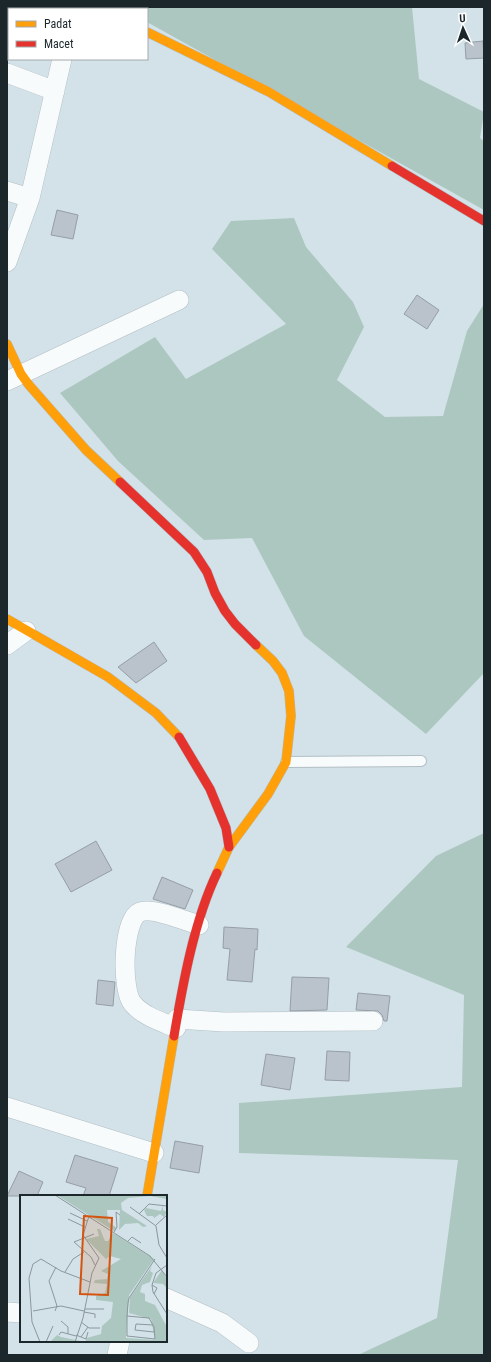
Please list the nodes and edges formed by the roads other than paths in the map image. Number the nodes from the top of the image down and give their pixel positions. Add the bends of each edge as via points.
1 (148, 32) edge
2 (62, 60) edge
3 (7, 74) edge
4 (55, 92) junction
5 (7, 191) edge
6 (30, 198) junction
7 (484, 221) edge
8 (7, 262) edge
9 (179, 300) dead end
10 (7, 344) edge
11 (14, 377) edge
12 (7, 619) edge
13 (26, 631) junction
14 (7, 645) edge
15 (421, 761) dead end
16 (286, 762) junction
17 (228, 847) junction
18 (199, 925) junction
19 (373, 1021) dead end
20 (177, 1023) junction
21 (7, 1107) edge
22 (154, 1153) junction
23 (146, 1195) edge
24 (167, 1298) edge
25 (7, 1312) edge
26 (20, 1313) edge
27 (249, 1343) dead end

1 - 7 street via 269,92
2 - 4 street
3 - 4 street
4 - 6 street
5 - 6 street
6 - 8 street
9 - 11 street
10 - 11 street
11 - 16 street via 86,450 194,552 207,572 225,611 282,673 289,691 291,716
12 - 13 street
13 - 14 street
13 - 17 street via 108,677 156,713 182,741 215,802 226,828
15 - 16 lane
16 - 17 street via 268,794
17 - 18 street via 207,894
18 - 20 street via 182,989
18 - 20 street via 144,911 136,914 130,922 125,965 128,997 134,1006 153,1018
19 - 20 street
20 - 22 street
21 - 22 street
22 - 23 street
24 - 27 street via 222,1323
25 - 26 street

